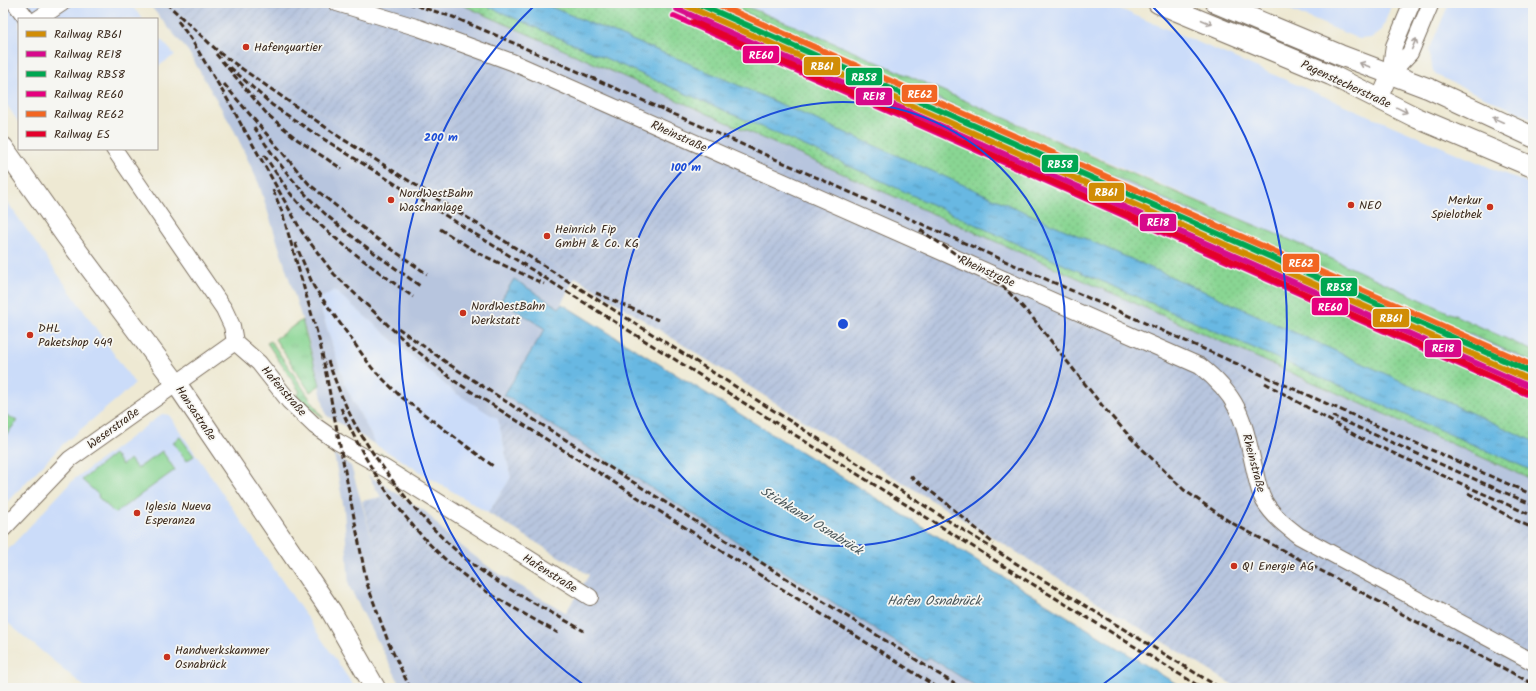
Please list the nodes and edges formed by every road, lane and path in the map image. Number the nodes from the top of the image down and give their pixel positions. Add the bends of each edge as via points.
1 (15, 3) edge
2 (62, 3) edge
3 (337, 3) edge
4 (1158, 3) edge
5 (1216, 3) edge
6 (1412, 3) edge
7 (1431, 3) edge
8 (26, 18) edge
9 (40, 18) edge
10 (1390, 74) junction
11 (1379, 99) junction
12 (1533, 137) edge
13 (3, 147) edge
14 (115, 150) edge
15 (1533, 167) edge
16 (235, 342) junction
17 (176, 383) junction
18 (3, 528) edge
19 (590, 597) dead end
20 (1533, 662) edge
21 (375, 688) edge

1 - 8 street
2 - 9 street
3 - 20 street, Rheinstraße via 419,28 512,62 1200,366 1228,391 1238,408 1264,501 1280,521 1299,536
4 -> 11 main road, Pagenstecherstraße via 1331,75
10 -> 5 main road, Pagenstecherstraße
6 - 10 street via 1394,46
10 -> 7 street via 1410,53
10 - 11 street
12 -> 10 main road, Pagenstecherstraße via 1430,89
11 -> 15 main road, Pagenstecherstraße via 1417,118
13 - 17 main road, Hansastraße
14 - 16 street via 224,309 232,326
16 - 17 street, Weserstraße
16 - 19 street, Hafenstraße via 259,363 289,401 315,426
17 - 18 street, Weserstraße via 70,459
17 - 21 main road, Hansastraße via 331,611

